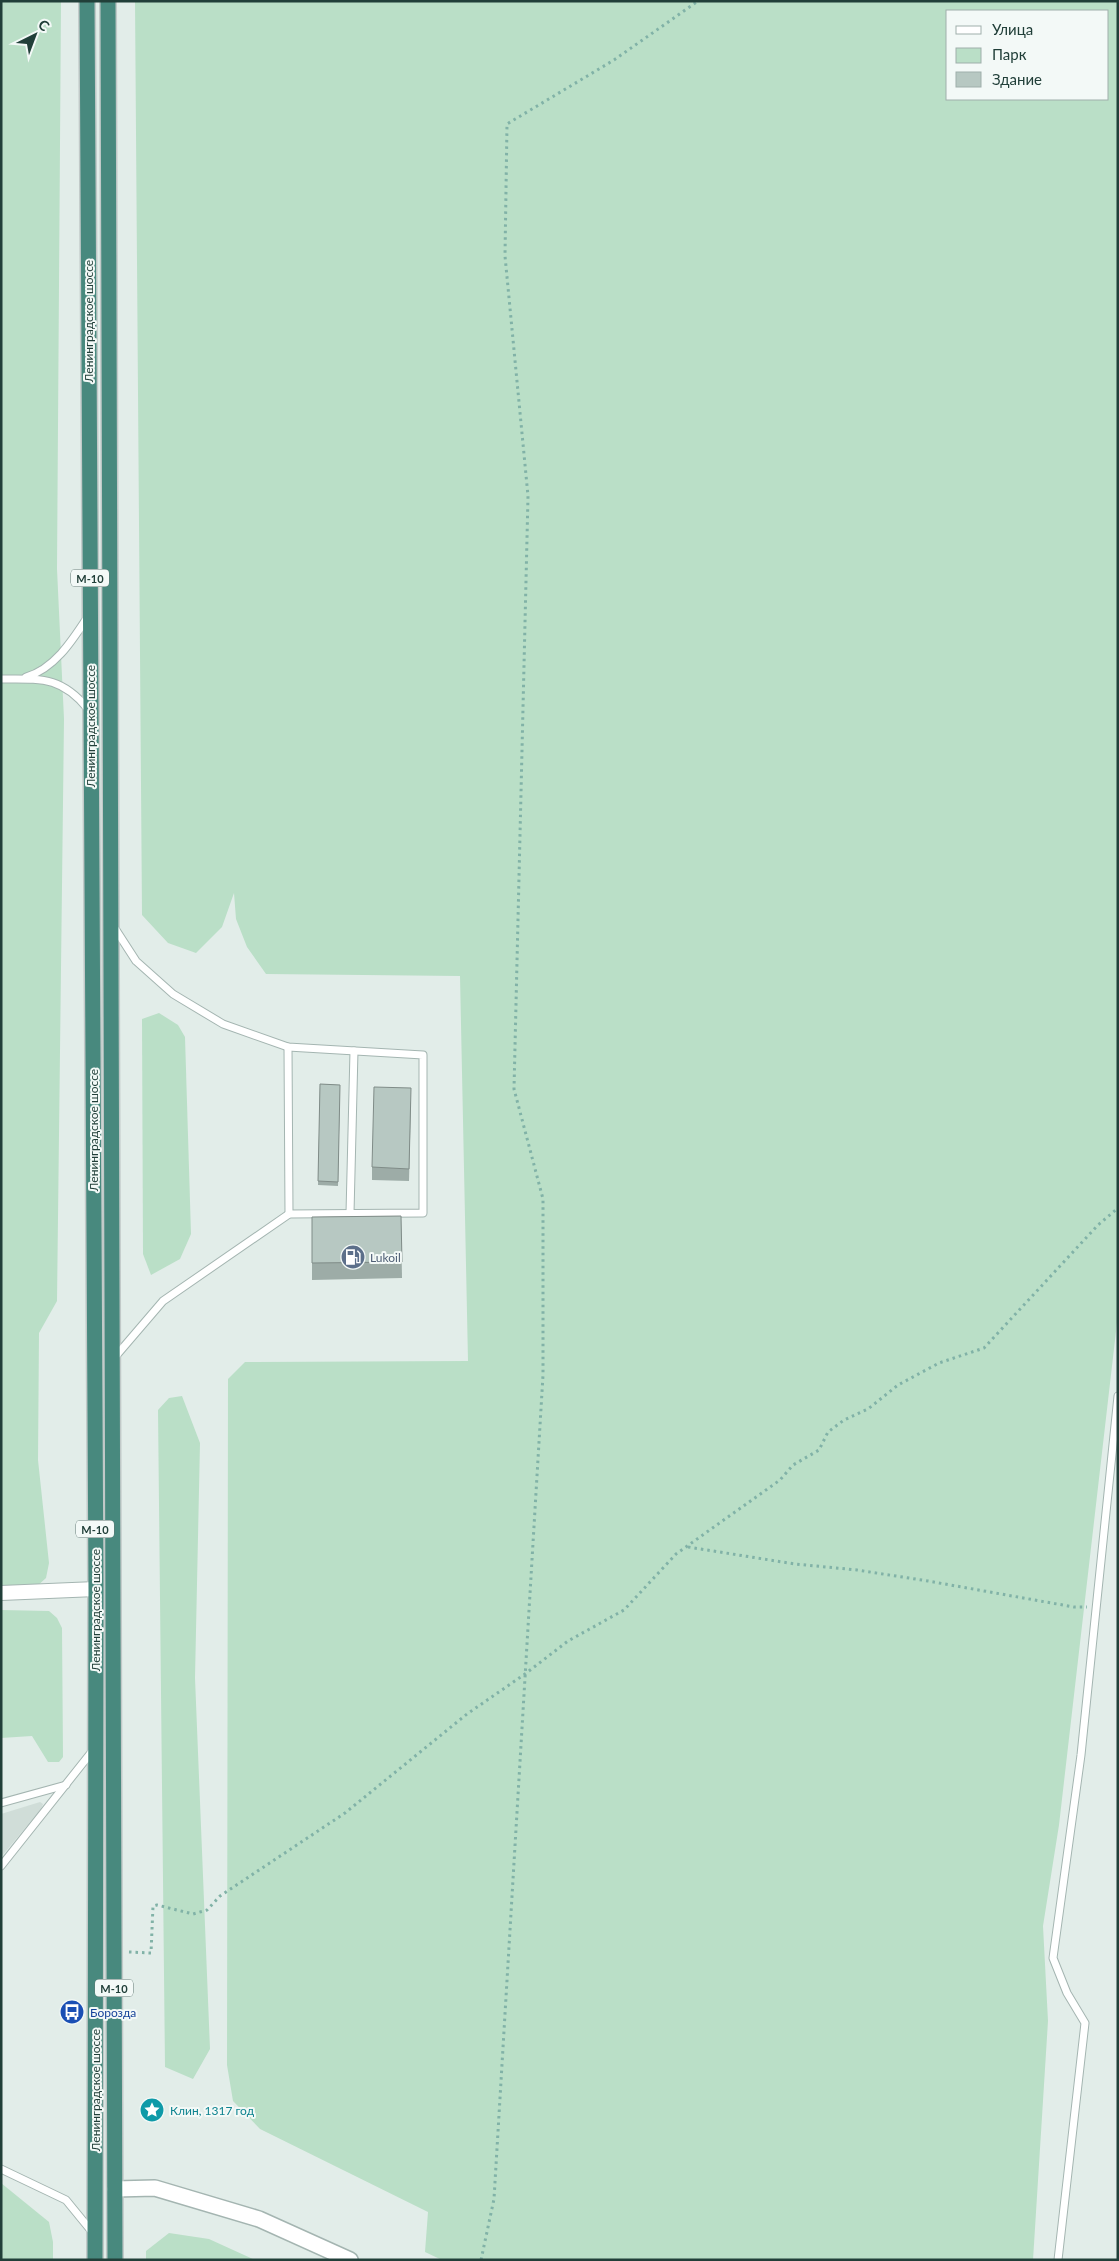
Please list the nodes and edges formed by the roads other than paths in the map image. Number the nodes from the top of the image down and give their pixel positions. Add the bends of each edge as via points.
1 (87, 1) edge
2 (108, 1) edge
3 (90, 614) junction
4 (1, 679) edge
5 (19, 679) junction
6 (90, 711) junction
7 (112, 925) junction
8 (288, 1047) junction
9 (354, 1051) junction
10 (350, 1213) junction
11 (289, 1214) junction
12 (113, 1359) junction
13 (1118, 1396) edge
14 (96, 1590) junction
15 (1, 1593) edge
16 (94, 1749) junction
17 (67, 1784) junction
18 (1, 1803) edge
19 (1, 1866) edge
20 (1, 2169) edge
21 (115, 2189) junction
22 (95, 2237) junction
23 (95, 2260) edge
24 (115, 2260) edge
25 (350, 2260) edge
26 (1058, 2260) edge

1 - 3 highway, Ленинградское шоссе / М-10
2 - 7 highway, Ленинградское шоссе / М-10
3 - 5 lane via 50,665
3 - 6 highway, Ленинградское шоссе / М-10
4 - 5 lane
5 - 6 lane via 44,680 60,686 76,694
6 - 14 highway, Ленинградское шоссе / М-10
7 - 8 lane via 136,961 173,994 223,1024
7 - 12 highway, Ленинградское шоссе / М-10
8 - 9 lane
8 - 11 lane
9 - 10 lane
9 - 10 lane via 423,1055 423,1213
10 - 11 lane
11 - 12 lane via 162,1302
12 - 21 highway, Ленинградское шоссе / М-10
13 - 26 lane via 1081,1754 1053,1958 1067,1993 1085,2024
14 - 15 street
14 - 16 highway, Ленинградское шоссе / М-10
16 - 17 lane
16 - 22 highway, Ленинградское шоссе / М-10
17 - 18 lane
17 - 19 lane
20 - 22 lane via 66,2200
21 - 24 highway, Ленинградское шоссе / М-10
21 - 25 street via 156,2188 249,2216
22 - 23 highway, Ленинградское шоссе / М-10

